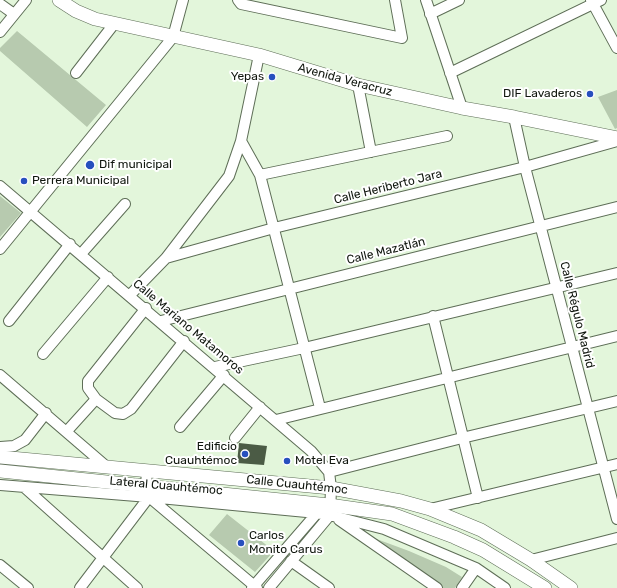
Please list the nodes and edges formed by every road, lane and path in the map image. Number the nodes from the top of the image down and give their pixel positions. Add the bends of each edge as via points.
1 (26, 0) edge
2 (59, 0) edge
3 (183, 0) edge
4 (238, 0) edge
5 (395, 0) edge
6 (426, 0) edge
7 (459, 0) edge
8 (595, 1) edge
9 (0, 4) edge
10 (14, 14) junction
11 (430, 14) junction
12 (114, 24) junction
13 (0, 32) edge
14 (173, 37) junction
15 (617, 48) edge
16 (259, 56) junction
17 (76, 73) dead end
18 (450, 73) junction
19 (358, 85) junction
20 (462, 108) junction
21 (514, 116) junction
22 (447, 136) dead end
23 (617, 138) edge
24 (241, 140) junction
25 (617, 142) edge
26 (371, 152) junction
27 (525, 167) junction
28 (260, 175) junction
29 (0, 186) edge
30 (125, 204) dead end
31 (617, 207) edge
32 (32, 211) junction
33 (541, 226) junction
34 (274, 228) junction
35 (70, 244) junction
36 (0, 249) edge
37 (81, 254) junction
38 (166, 258) junction
39 (617, 272) edge
40 (108, 277) junction
41 (557, 287) junction
42 (288, 288) junction
43 (130, 295) junction
44 (146, 308) junction
45 (433, 316) junction
46 (9, 321) dead end
47 (161, 321) junction
48 (617, 336) edge
49 (184, 341) junction
50 (572, 346) junction
51 (304, 348) junction
52 (43, 354) dead end
53 (215, 367) junction
54 (0, 375) edge
55 (224, 375) junction
56 (447, 377) junction
57 (96, 399) junction
58 (617, 400) edge
59 (260, 407) junction
60 (320, 408) junction
61 (588, 408) junction
62 (46, 413) junction
63 (276, 420) junction
64 (180, 428) dead end
65 (67, 431) junction
66 (235, 438) dead end
67 (462, 438) junction
68 (0, 447) edge
69 (0, 457) edge
70 (617, 464) edge
71 (107, 467) junction
72 (604, 467) junction
73 (0, 471) edge
74 (147, 471) junction
75 (329, 472) junction
76 (0, 485) edge
77 (24, 487) junction
78 (332, 488) junction
79 (148, 491) junction
80 (478, 498) junction
81 (430, 510) junction
82 (331, 512) junction
83 (317, 513) junction
84 (617, 519) edge
85 (617, 538) edge
86 (103, 559) junction
87 (531, 560) junction
88 (291, 561) junction
89 (0, 565) edge
90 (476, 568) junction
91 (255, 587) edge
92 (28, 588) edge
93 (80, 588) edge
94 (137, 588) edge
95 (269, 588) edge
96 (329, 588) edge
97 (437, 588) edge
98 (462, 588) edge
99 (505, 588) edge
100 (545, 588) edge
101 (571, 588) edge

1 - 10 street
2 - 12 main road, Avenida Veracruz via 76,11
3 - 14 street
4 - 5 street via 241,4 402,38
6 - 11 street
7 - 11 street
8 - 15 street
8 - 18 street
9 - 10 street
10 - 13 street
11 - 18 street
12 - 14 main road, Avenida Veracruz
12 - 17 street
14 - 16 main road, Avenida Veracruz
14 - 32 street
16 - 19 main road, Avenida Veracruz
16 - 24 street
18 - 20 street
19 - 20 main road, Avenida Veracruz
19 - 26 street
20 - 21 main road, Avenida Veracruz
21 - 23 main road, Avenida Veracruz
21 - 27 street, Calle Régulo Madrid
22 - 26 street
24 - 28 street
24 - 38 street via 229,176
25 - 27 street, Calle Heriberto Jara
26 - 28 street
27 - 33 street, Calle Régulo Madrid
27 - 34 street, Calle Heriberto Jara
28 - 34 street
29 - 32 street, Calle Mariano Matamoros
30 - 37 street
31 - 33 street, Calle Mazatlán
32 - 35 street, Calle Mariano Matamoros
32 - 36 street
33 - 41 street, Calle Régulo Madrid
33 - 42 street, Calle Mazatlán
34 - 38 street, Calle Heriberto Jara
34 - 42 street
35 - 37 street, Calle Mariano Matamoros
35 - 46 street
37 - 40 street, Calle Mariano Matamoros
38 - 43 street
39 - 41 street
40 - 43 street, Calle Mariano Matamoros
40 - 52 street
41 - 45 street
41 - 50 street, Calle Régulo Madrid
42 - 47 street, Calle Mazatlán
42 - 51 street
43 - 44 street, Calle Mariano Matamoros
44 - 47 street, Calle Mariano Matamoros
44 - 57 street via 88,381 88,388
45 - 51 street
45 - 56 street
47 - 49 street, Calle Mariano Matamoros
48 - 50 street
49 - 53 street, Calle Mariano Matamoros
49 - 57 street via 131,409 123,414 115,413
50 - 56 street
50 - 61 street, Calle Régulo Madrid
51 - 53 street
51 - 60 street
53 - 55 street, Calle Mariano Matamoros
54 - 62 street
55 - 59 street, Calle Mariano Matamoros
55 - 64 street
56 - 60 street
56 - 67 street
57 - 65 street
58 - 61 street
59 - 63 street, Calle Mariano Matamoros
59 - 66 street
60 - 63 street
61 - 67 street
61 - 72 street, Calle Régulo Madrid
62 - 65 street
62 - 68 street via 25,440 14,446
63 - 75 street, Calle Mariano Matamoros via 311,451
65 - 71 street
67 - 75 street
67 - 80 street
69 - 71 main road, Calle Cuauhtémoc
70 - 72 street
71 - 74 main road, Calle Cuauhtémoc
72 - 80 street
72 - 84 street, Calle Régulo Madrid
73 - 79 main road, Calle Cuauhtémoc
74 - 78 main road, Calle Cuauhtémoc
74 - 79 street
75 - 78 street, Calle Mariano Matamoros
76 - 77 street, Lateral Cuauhtémoc
77 - 79 street, Lateral Cuauhtémoc
77 - 86 street
78 - 81 main road, Calle Cuauhtémoc via 366,493
78 - 82 street, Calle Mariano Matamoros
79 - 82 main road, Calle Cuauhtémoc
79 - 83 street, Lateral Cuauhtémoc
79 - 86 street
79 - 91 street
80 - 81 street
81 - 87 main road, Calle Cuauhtémoc via 481,530
82 - 83 street
82 - 88 street
82 - 90 street via 384,529
82 - 97 street
82 - 100 main road, Calle Cuauhtémoc via 392,514 426,526 483,550
83 - 91 street
85 - 87 street
86 - 93 street
86 - 94 street
87 - 101 main road, Calle Cuauhtémoc
88 - 95 street
88 - 96 street
89 - 92 street
90 - 98 street
90 - 99 street

